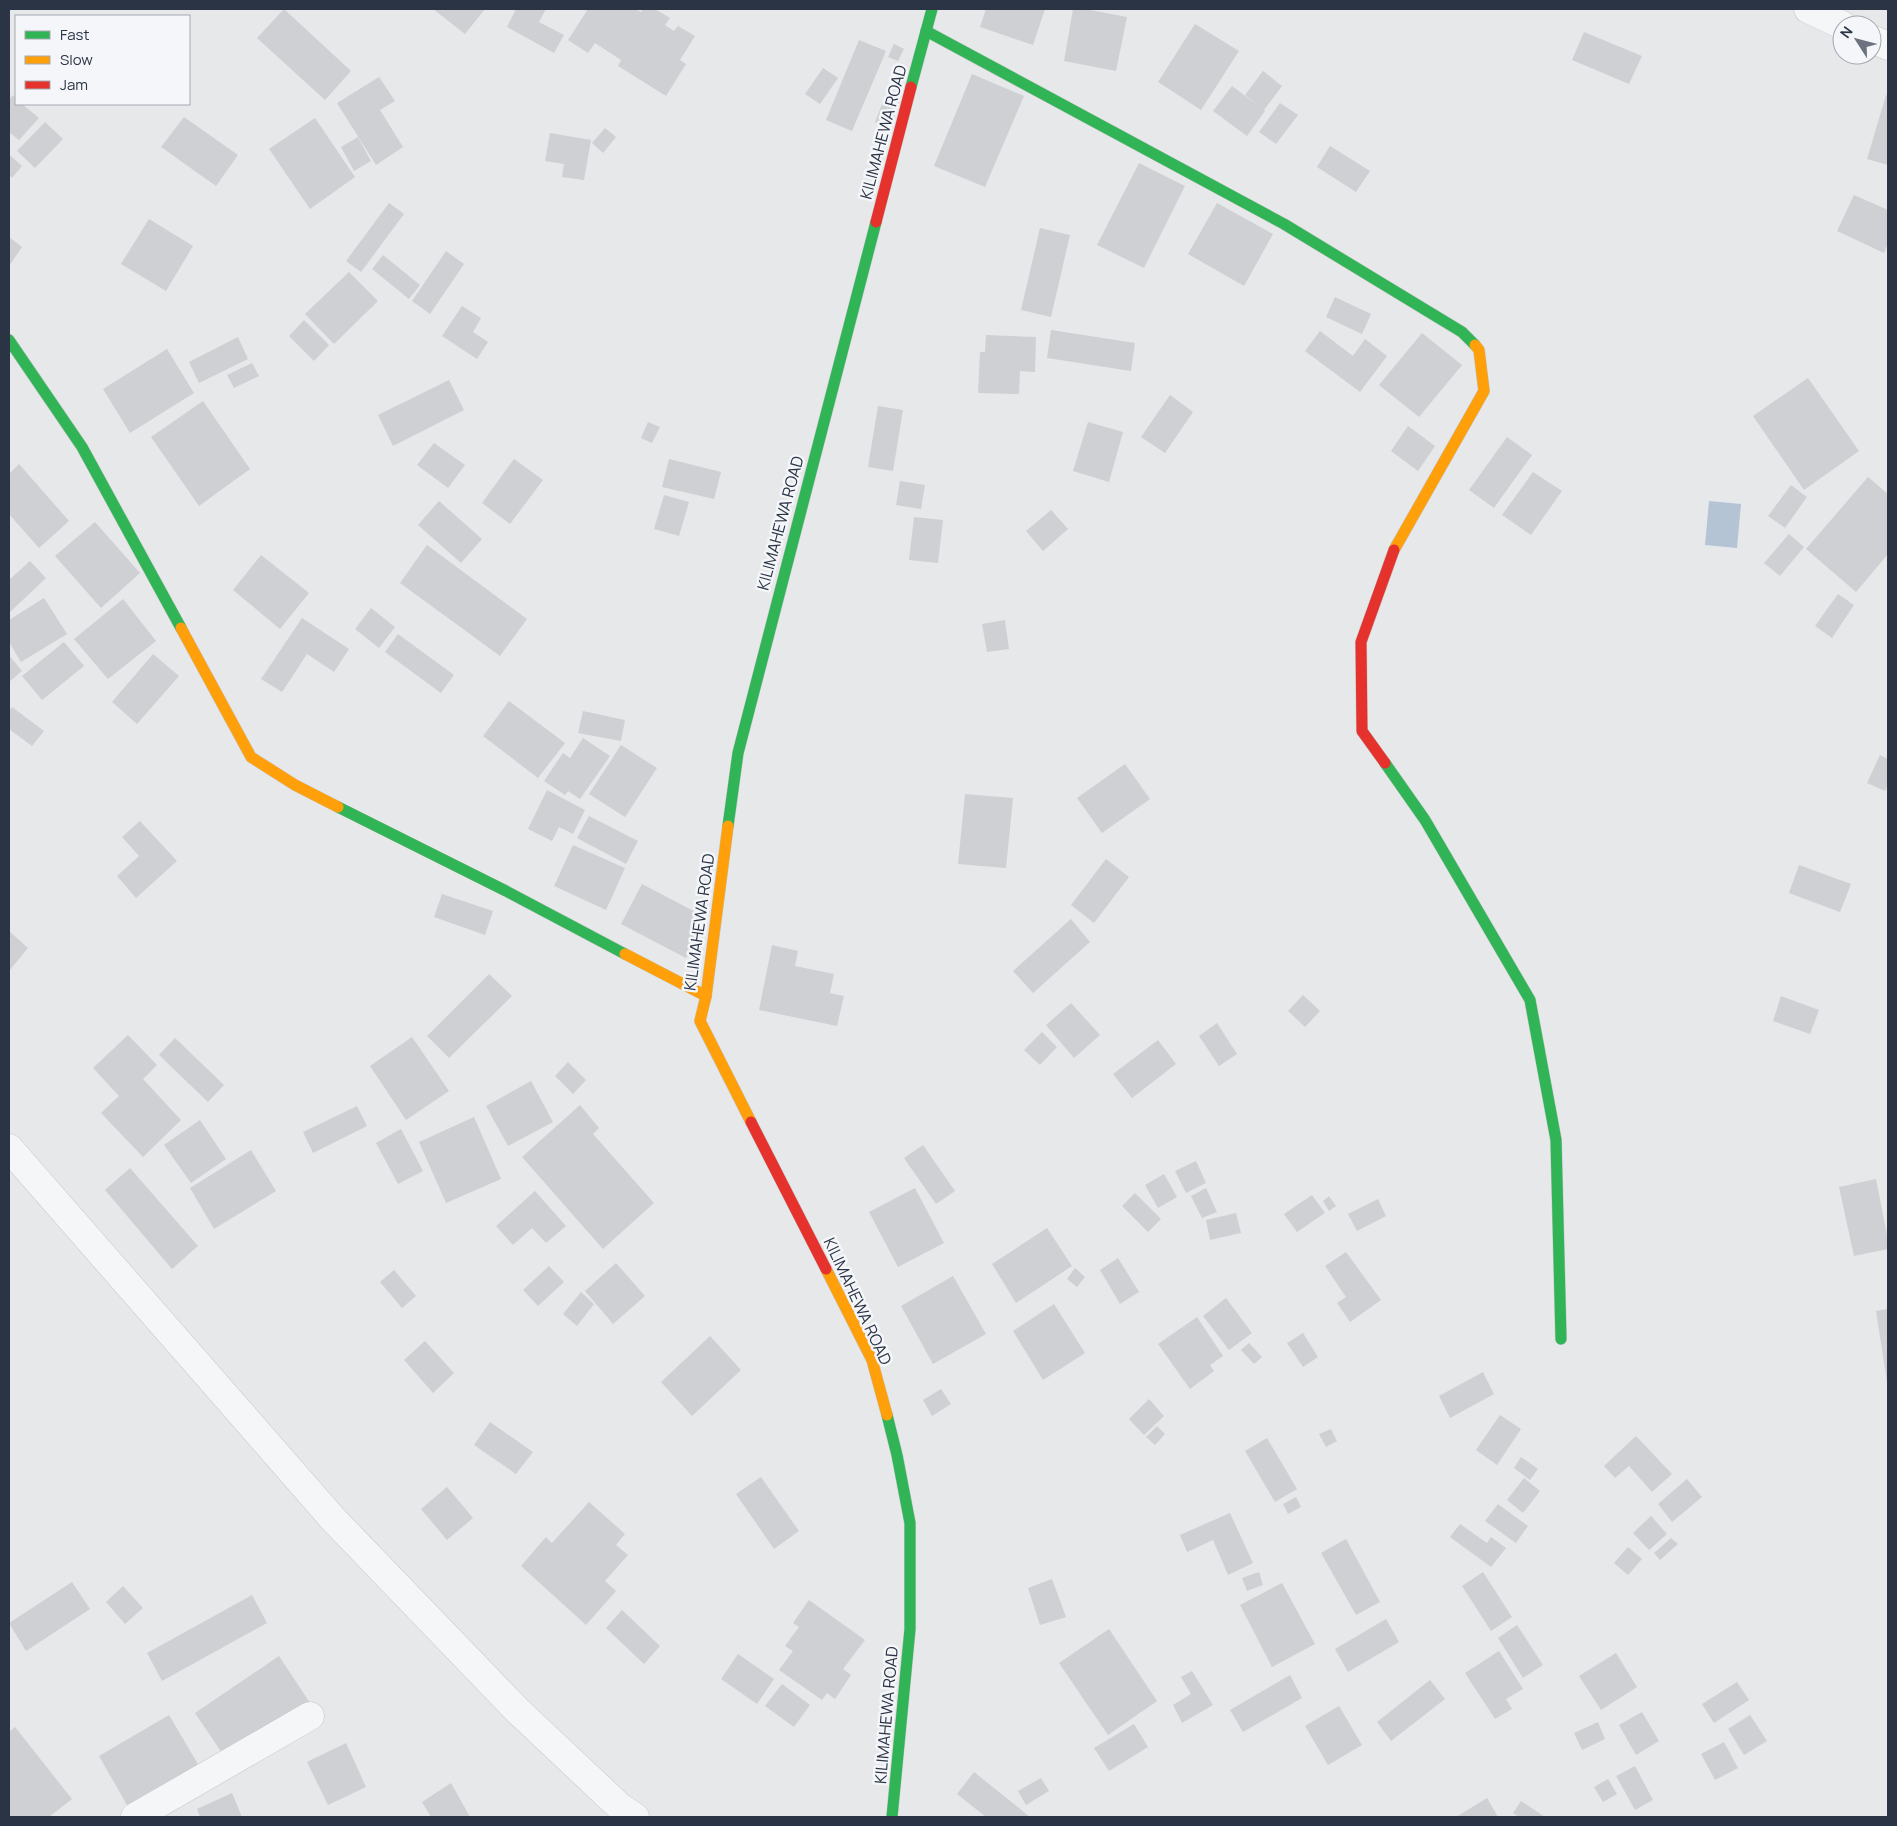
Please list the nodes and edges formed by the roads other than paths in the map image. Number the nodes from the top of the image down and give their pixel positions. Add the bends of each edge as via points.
1 (932, 9) edge
2 (1808, 9) edge
3 (1832, 20) edge
4 (926, 31) junction
5 (9, 340) edge
6 (706, 996) junction
7 (9, 1148) edge
8 (1560, 1339) dead end
9 (310, 1716) dead end
10 (135, 1817) edge
11 (635, 1817) edge
12 (892, 1817) edge

1 - 4 street, KILIMAHEWA ROAD
2 - 3 street
4 - 6 street, KILIMAHEWA ROAD via 738,753
4 - 8 street via 1284,224 1462,332 1480,350 1484,391 1396,544 1361,642 1362,731 1425,820 1530,1000 1556,1140
5 - 6 street via 82,447 251,757 295,785
6 - 12 street, KILIMAHEWA ROAD via 700,1021 872,1360 897,1455 910,1523 910,1629
7 - 11 street via 333,1519 517,1710 620,1807
9 - 10 street

